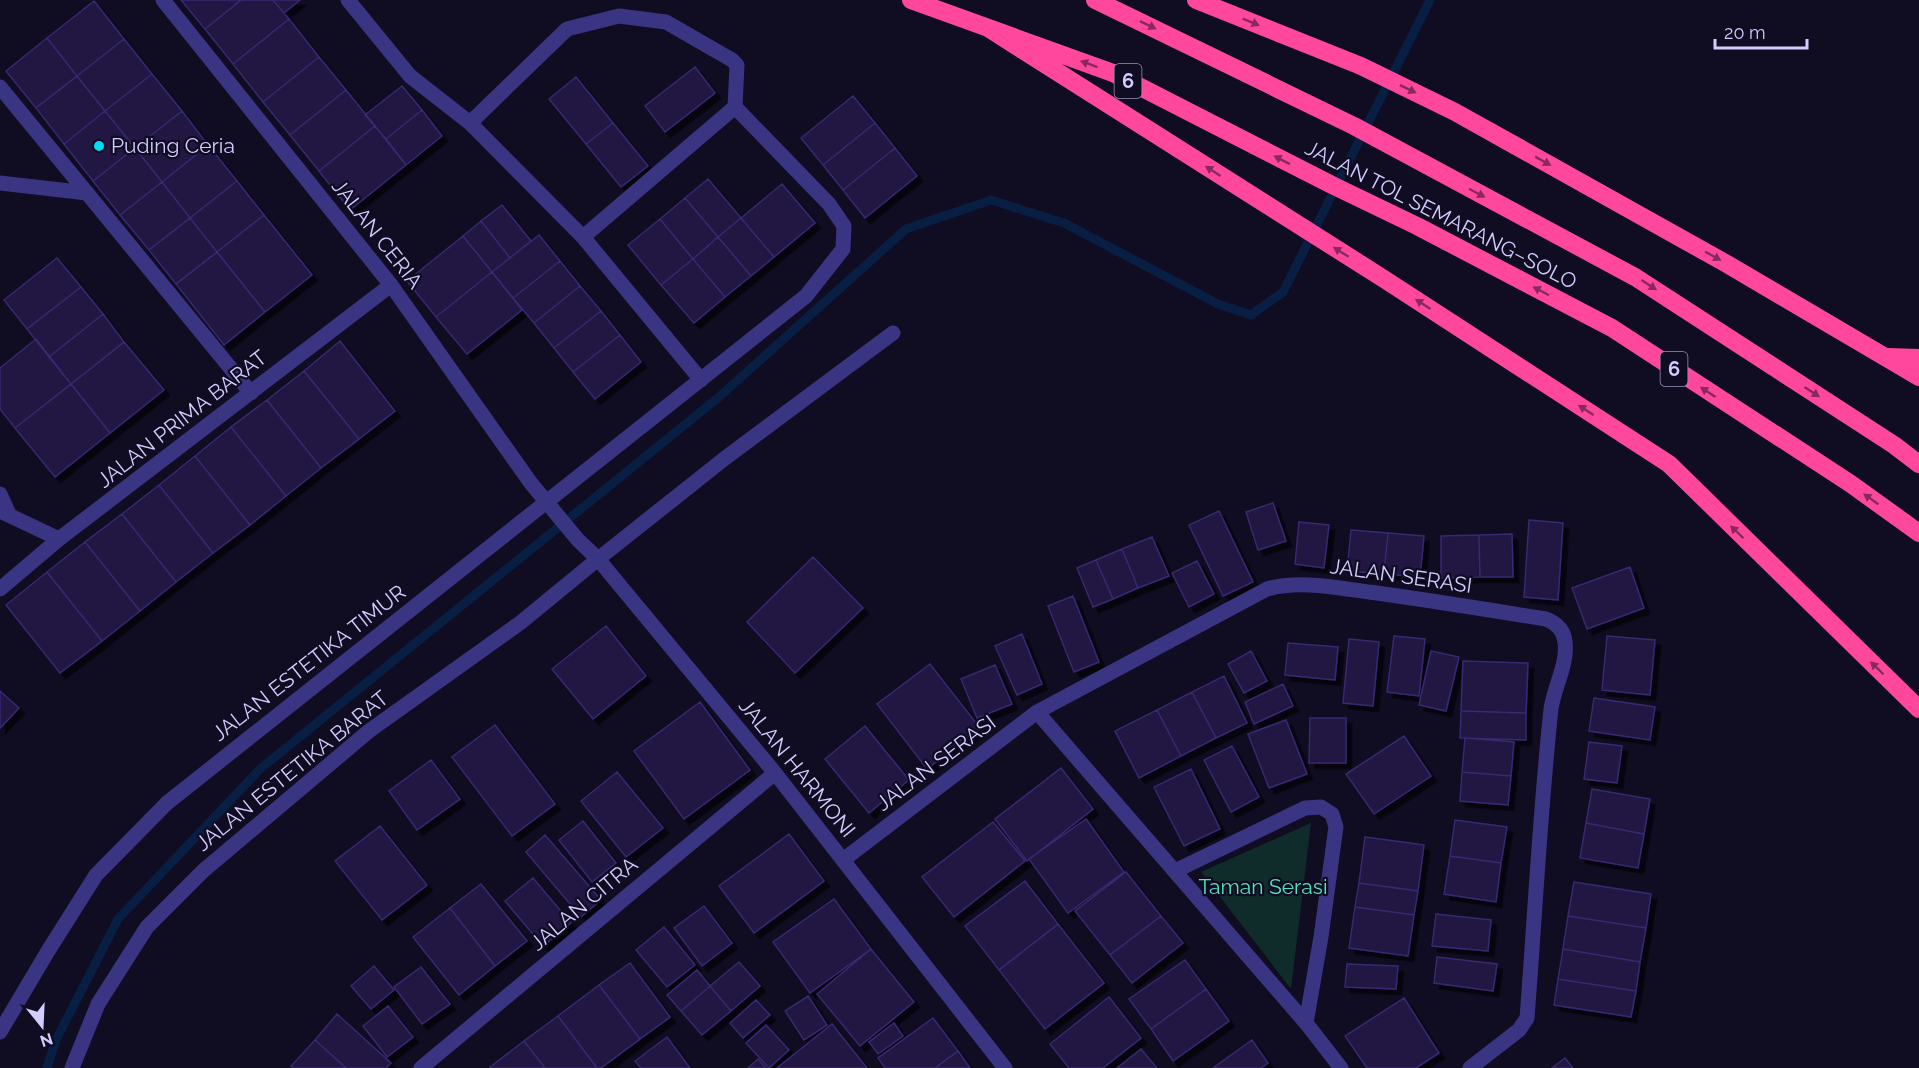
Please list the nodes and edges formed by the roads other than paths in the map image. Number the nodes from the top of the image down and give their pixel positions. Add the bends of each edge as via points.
1 (163, 0) edge
2 (348, 0) edge
3 (910, 0) edge
4 (1095, 0) edge
5 (1196, 0) edge
6 (988, 28) junction
7 (0, 87) edge
8 (735, 107) junction
9 (470, 123) junction
10 (0, 183) edge
11 (87, 193) junction
12 (583, 237) junction
13 (391, 285) junction
14 (893, 333) dead end
15 (1884, 356) junction
16 (1919, 358) edge
17 (1919, 377) edge
18 (701, 380) junction
19 (250, 393) junction
20 (1919, 464) edge
21 (0, 494) edge
22 (550, 505) junction
23 (5, 512) edge
24 (1919, 533) edge
25 (59, 540) junction
26 (592, 553) junction
27 (0, 589) edge
28 (1919, 709) edge
29 (1037, 712) junction
30 (775, 773) junction
31 (843, 860) junction
32 (1175, 871) junction
33 (1306, 1023) junction
34 (0, 1032) edge
35 (72, 1068) edge
36 (421, 1068) edge
37 (1005, 1068) edge
38 (1341, 1068) edge
39 (1470, 1068) edge

1 - 13 street, JALAN CERIA
2 - 9 street via 410,76
3 - 6 highway, JALAN TOL SEMARANG–SOLO / 6
4 -> 20 highway, JALAN TOL SEMARANG–SOLO via 1354,126 1635,277
5 -> 15 highway via 1361,66 1455,112
24 -> 6 highway, JALAN TOL SEMARANG–SOLO / 6 via 1611,328 1113,73
28 -> 6 highway via 1668,464
7 - 11 street
8 - 9 street via 738,72 732,60 666,22 619,16 567,29
8 - 12 street
8 - 18 street, JALAN ESTETIKA TIMUR via 829,204 844,226 843,249 806,296
9 - 12 street
10 - 11 street
11 - 19 street
12 - 18 street
13 - 19 street, JALAN PRIMA BARAT
13 - 22 street, JALAN CERIA
14 - 26 street, JALAN ESTETIKA BARAT
15 - 16 highway
15 - 17 highway
18 - 22 street, JALAN ESTETIKA TIMUR
19 - 25 street, JALAN PRIMA BARAT
21 - 23 street
22 - 26 street, JALAN HARMONI
22 - 34 street, JALAN ESTETIKA TIMUR via 168,803 96,875
23 - 25 street
25 - 27 street, JALAN PRIMA BARAT
26 - 30 street, JALAN HARMONI
26 - 35 street, JALAN ESTETIKA BARAT via 520,623 369,730 203,871 147,927 98,1004
29 - 31 street, JALAN SERASI
29 - 32 street
29 - 39 street, JALAN SERASI via 1267,589 1284,584 1456,604 1554,622 1565,639 1566,651 1551,706 1527,1018 1519,1030
30 - 31 street, JALAN HARMONI
30 - 36 street, JALAN CITRA
31 - 37 street, JALAN HARMONI
32 - 33 street
32 - 33 street via 1305,808 1321,807 1332,814 1336,826
33 - 38 street

